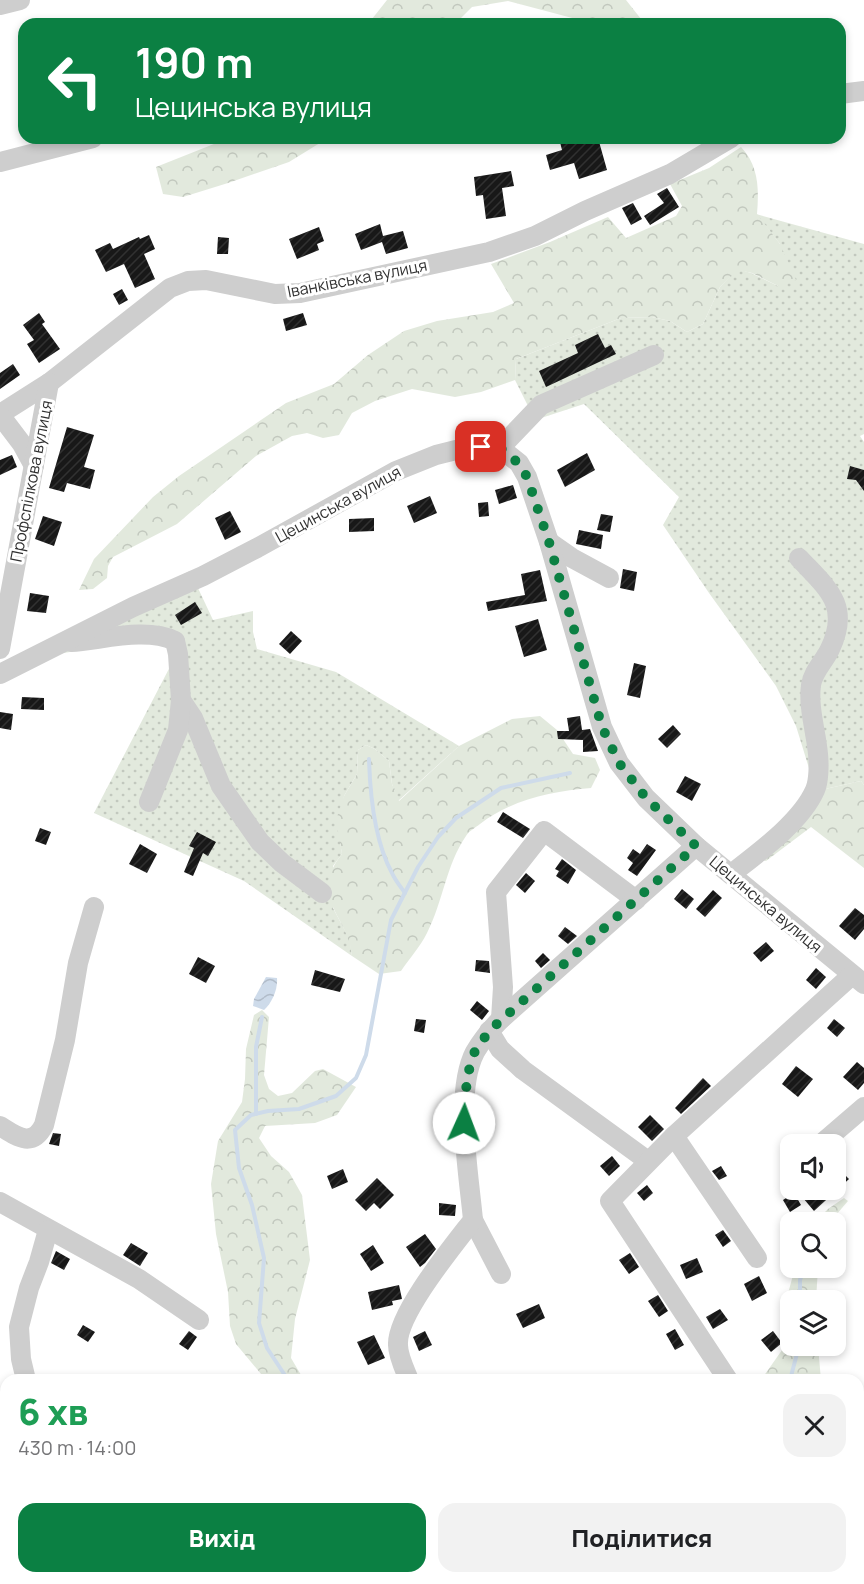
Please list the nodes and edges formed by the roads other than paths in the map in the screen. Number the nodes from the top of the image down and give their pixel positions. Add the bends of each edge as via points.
1 (20, 0) edge
2 (0, 5) edge
3 (864, 91) edge
4 (846, 93) edge
5 (70, 144) edge
6 (721, 144) edge
7 (0, 162) edge
8 (654, 355) dead end
9 (49, 382) junction
10 (0, 414) edge
11 (500, 448) junction
12 (34, 466) junction
13 (549, 542) junction
14 (799, 558) dead end
15 (609, 578) dead end
16 (62, 642) junction
17 (0, 650) edge
18 (0, 674) edge
19 (181, 700) junction
20 (149, 802) dead end
21 (696, 846) junction
22 (731, 874) junction
23 (322, 893) dead end
24 (636, 900) junction
25 (94, 907) dead end
26 (858, 980) edge
27 (495, 1025) junction
28 (864, 1107) edge
29 (0, 1126) edge
30 (833, 1134) edge
31 (674, 1136) junction
32 (648, 1161) junction
33 (0, 1202) edge
34 (472, 1220) junction
35 (48, 1230) junction
36 (757, 1258) dead end
37 (501, 1274) dead end
38 (199, 1320) dead end
39 (25, 1374) edge
40 (407, 1374) edge
41 (724, 1374) edge

1 - 2 street
3 - 4 street
5 - 7 street
6 - 9 street, Іванківська вулиця via 670,174 535,236 489,252 300,292 274,294 206,280 188,281 170,288
8 - 11 street via 541,405
9 - 10 street, Іванківська вулиця
9 - 12 street, Профспілкова вулиця
10 - 12 street
11 - 13 street, Цецинська вулиця via 519,464 527,477
11 - 16 street, Цецинська вулиця via 460,449 396,471 248,553
12 - 17 street, Профспілкова вулиця
13 - 15 street
13 - 21 street, Цецинська вулиця via 602,727 619,763 646,798
14 - 22 street via 833,594 837,608 838,627 813,677 810,698 818,756 816,788 805,808
16 - 18 street, Цецинська вулиця
16 - 19 street via 163,635 175,641
19 - 20 street via 177,730
19 - 23 street via 193,718 221,786 255,834 282,863
21 - 22 street, Цецинська вулиця
21 - 24 street
22 - 26 street, Цецинська вулиця
24 - 27 street
24 - 27 street via 544,831 496,892 503,987
25 - 29 street via 78,963 65,1040 44,1125 32,1138 19,1138
26 - 31 street
27 - 32 street via 500,1049 523,1070
27 - 34 street via 474,1053 467,1077 464,1123
28 - 30 street
31 - 32 street
31 - 36 street
32 - 41 street via 610,1201
33 - 35 street
34 - 37 street
34 - 40 street via 407,1311 398,1345
35 - 38 street via 139,1279
35 - 39 street via 19,1327

